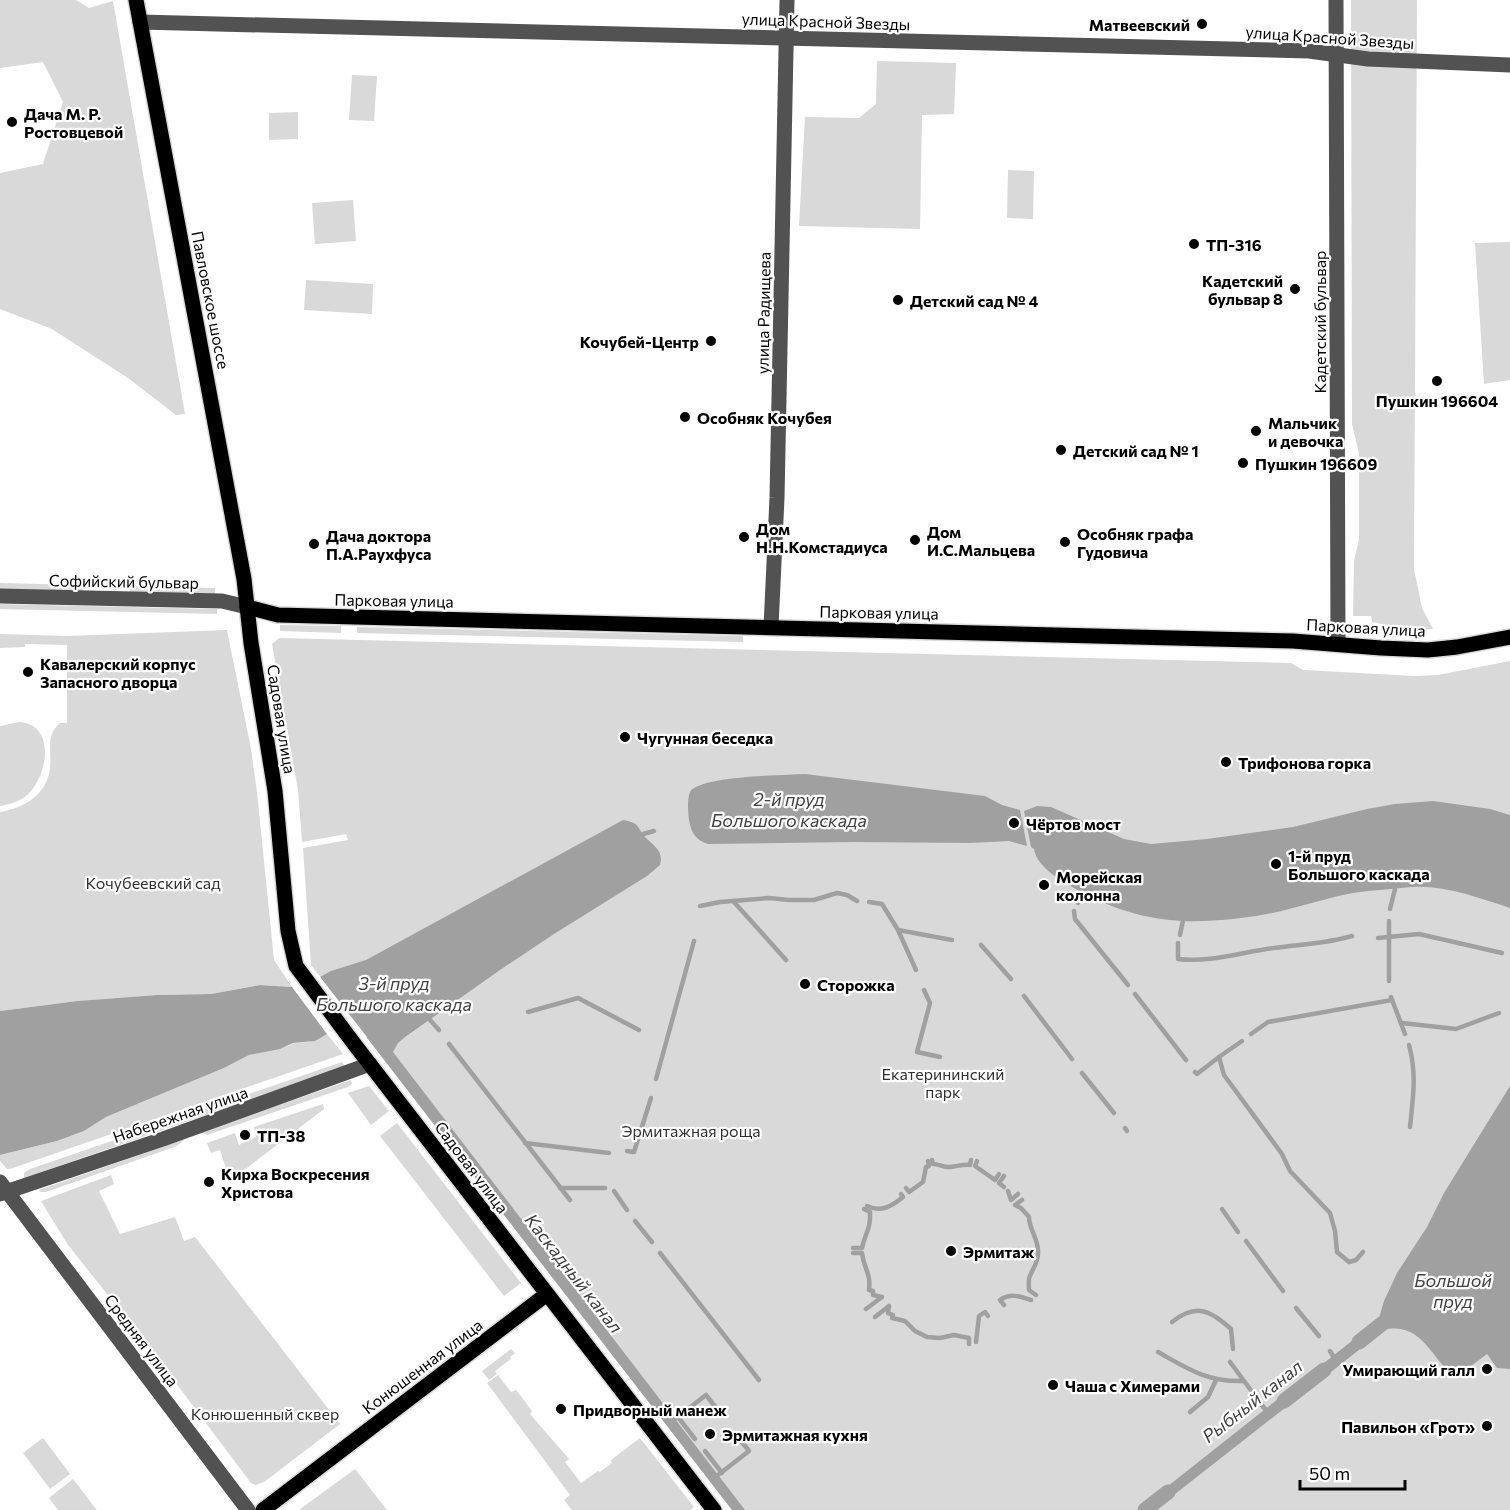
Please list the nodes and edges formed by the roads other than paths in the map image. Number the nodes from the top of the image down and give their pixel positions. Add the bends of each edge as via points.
1 (136, 0) edge
2 (787, 0) edge
3 (1336, 0) edge
4 (140, 22) junction
5 (787, 38) junction
6 (1336, 55) junction
7 (1510, 65) edge
8 (0, 596) edge
9 (247, 608) junction
10 (771, 627) junction
11 (1510, 637) edge
12 (1338, 644) junction
13 (370, 1064) junction
14 (2, 1189) edge
15 (547, 1294) junction
16 (248, 1510) edge
17 (263, 1510) edge
18 (714, 1510) edge

1 - 4 main road, Павловское шоссе
2 - 5 street, улица Радищева
3 - 6 street, Кадетский бульвар
4 - 5 street, улица Красной Звезды
4 - 9 main road, Павловское шоссе
5 - 6 street, улица Красной Звезды via 1309,51
5 - 10 street, улица Радищева
6 - 7 street, улица Красной Звезды
6 - 12 street, Кадетский бульвар
8 - 9 street, Софийский бульвар via 222,601
9 - 10 main road, Парковая улица via 278,615
9 - 13 main road, Садовая улица via 275,791 294,958 304,978
10 - 12 main road, Парковая улица
11 - 12 main road, Парковая улица via 1428,650
13 - 14 street, Набережная улица via 174,1135
13 - 15 main road, Садовая улица
14 - 16 street, Средняя улица
15 - 17 main road, Конюшенная улица
15 - 18 main road, Садовая улица

